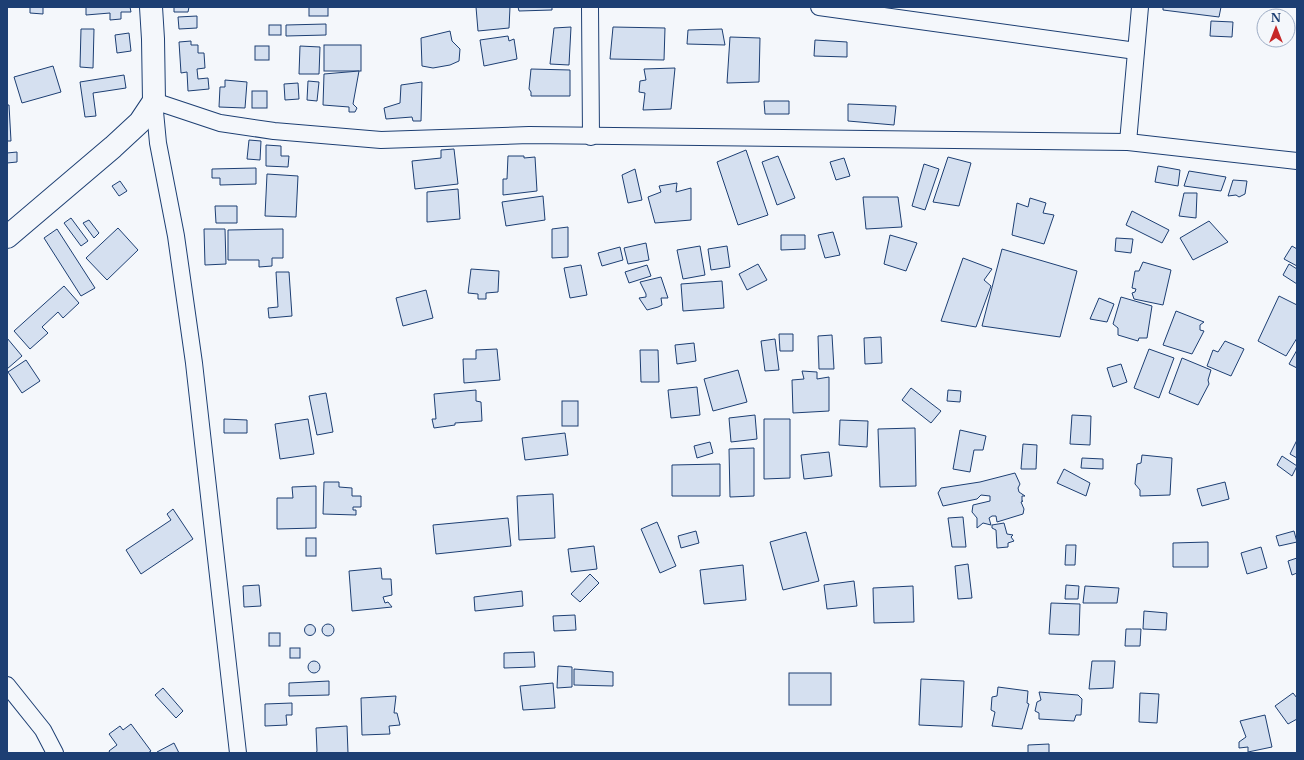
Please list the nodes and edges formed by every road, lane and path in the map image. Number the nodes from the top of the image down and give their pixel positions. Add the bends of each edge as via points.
1 (151, 7) edge
2 (590, 7) edge
3 (819, 7) edge
4 (1140, 7) edge
5 (1136, 50) junction
6 (154, 101) junction
7 (591, 137) junction
8 (1128, 142) junction
9 (1297, 161) edge
10 (7, 236) edge
11 (7, 685) edge
12 (55, 753) edge
13 (238, 753) edge

1 - 6 street
2 - 7 street
3 - 5 street
4 - 5 street
5 - 8 street
6 - 7 street via 220,123 274,131 381,140 529,135
6 - 10 street via 140,122 113,147
6 - 13 street via 158,143 176,236 194,363
7 - 8 street
8 - 9 street
11 - 12 street via 43,730

